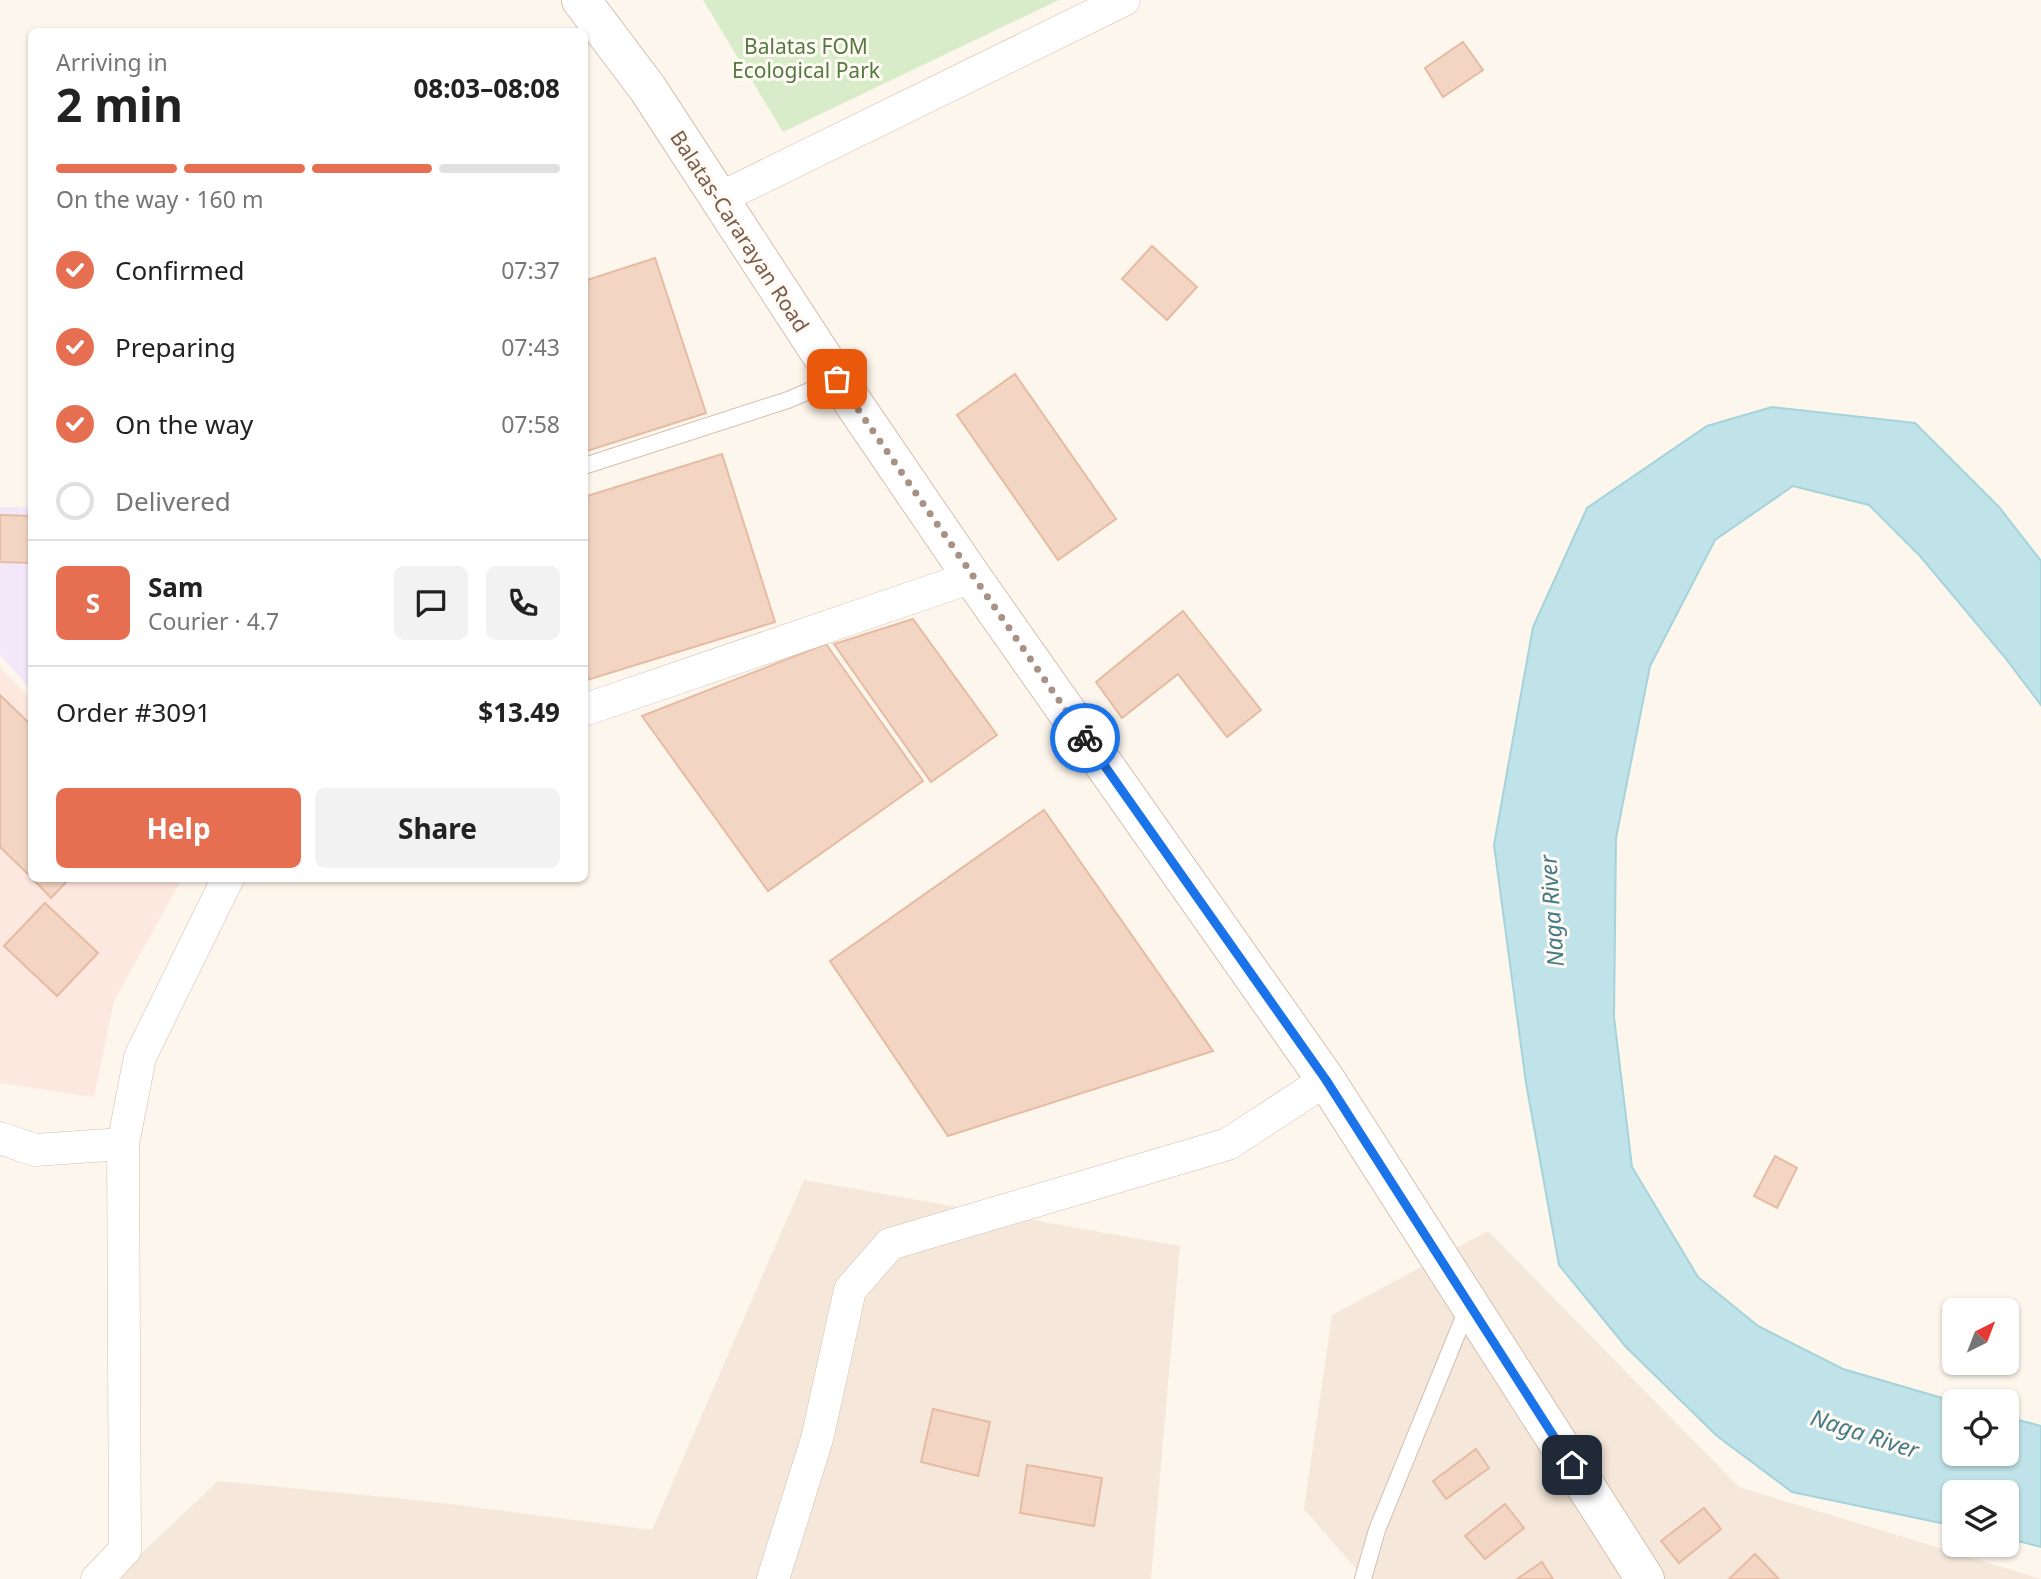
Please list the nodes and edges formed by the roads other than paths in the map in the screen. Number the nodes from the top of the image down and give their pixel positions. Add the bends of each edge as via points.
1 (581, 0) edge
2 (1124, 0) edge
3 (718, 199) junction
4 (837, 379) junction
5 (588, 465) edge
6 (972, 577) junction
7 (588, 709) edge
8 (226, 882) edge
9 (1326, 1080) junction
10 (0, 1138) edge
11 (123, 1144) junction
12 (1469, 1304) junction
13 (97, 1579) edge
14 (773, 1579) edge
15 (1363, 1579) edge
16 (1645, 1579) edge

1 - 3 main road, Balatas-Cararayan Road via 648,89
2 - 3 street
3 - 4 main road, Balatas-Cararayan Road
4 - 5 lane via 788,400
4 - 6 main road, Balatas-Cararayan Road
6 - 7 street
6 - 9 main road, Balatas-Cararayan Road
8 - 11 street via 140,1057
9 - 12 main road, Balatas-Cararayan Road
9 - 14 street via 1228,1144 890,1244 850,1290 817,1439
10 - 11 street via 35,1150
11 - 13 street via 125,1550
12 - 15 lane via 1377,1530
12 - 16 main road, Balatas-Cararayan Road

